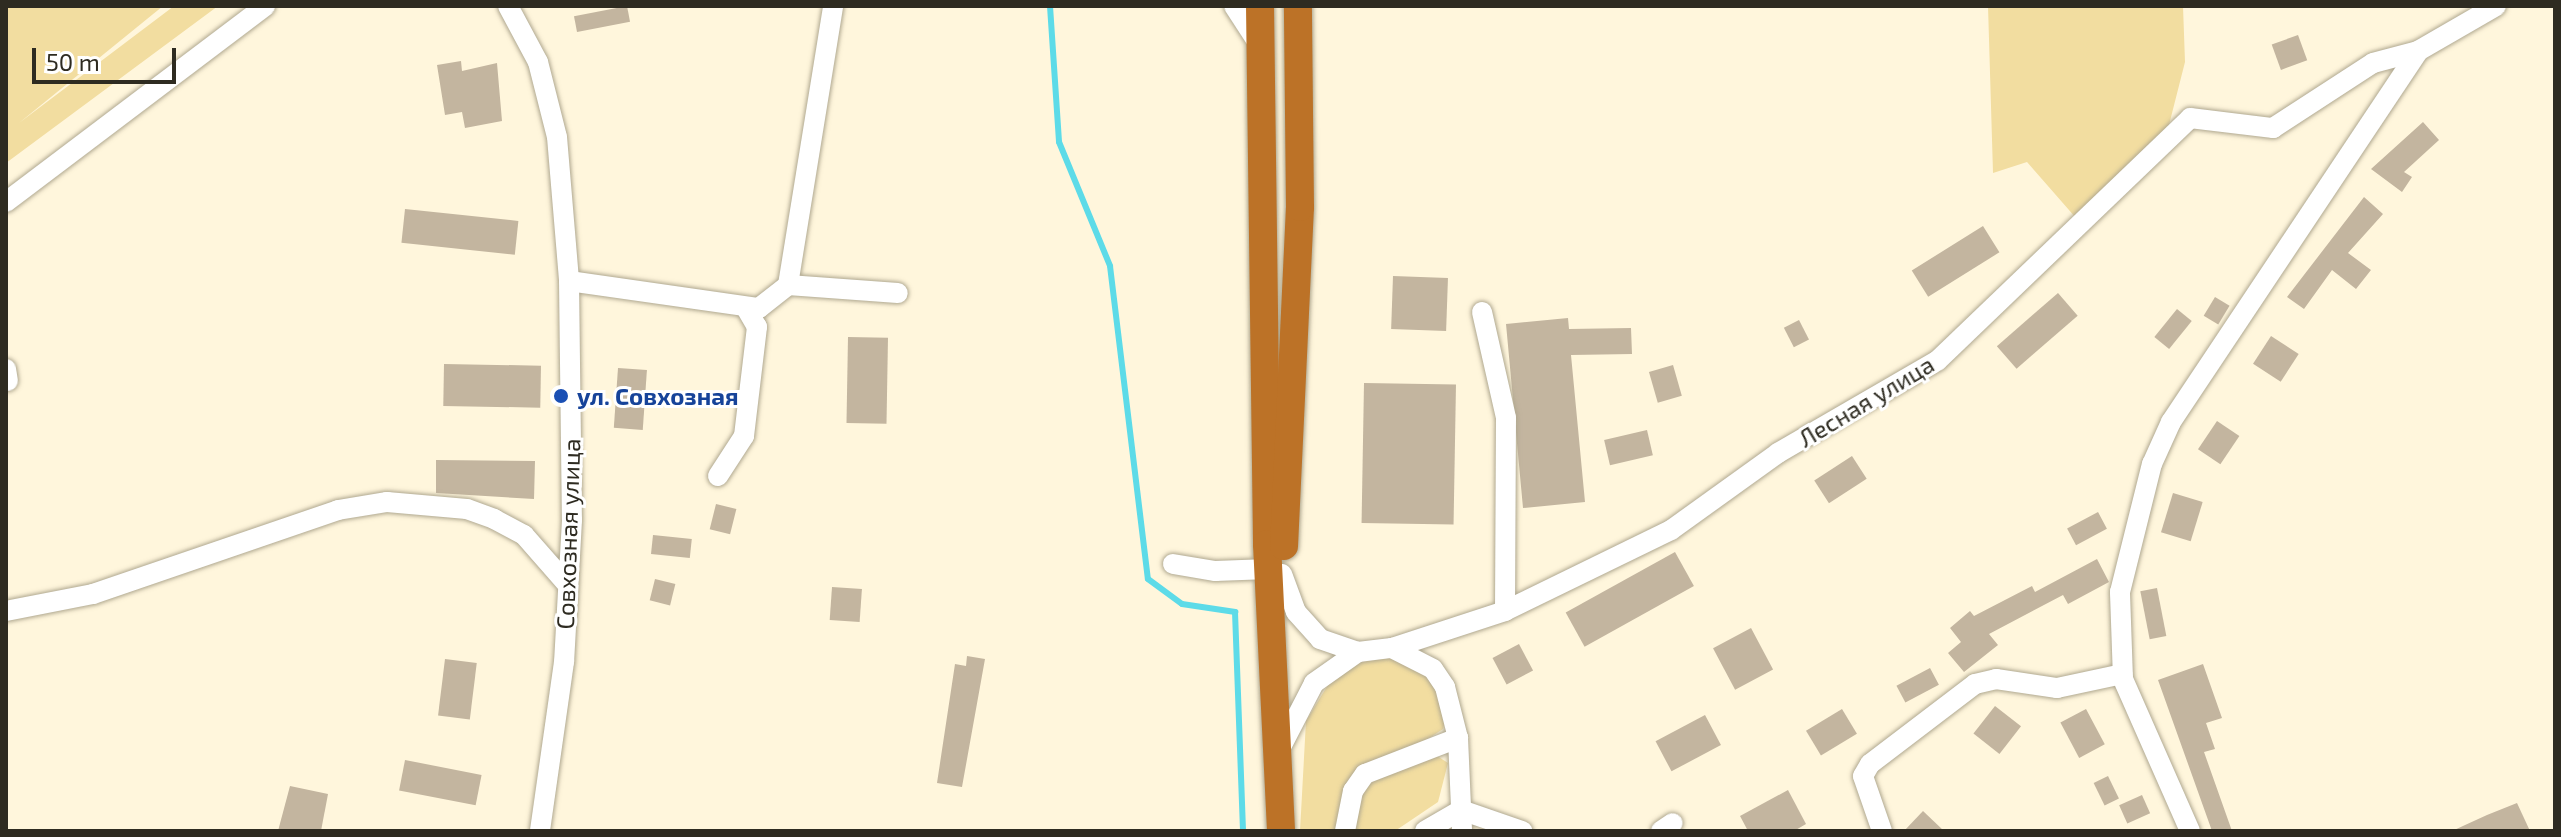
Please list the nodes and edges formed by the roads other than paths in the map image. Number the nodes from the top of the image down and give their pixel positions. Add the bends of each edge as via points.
1 (265, 6) edge
2 (508, 6) edge
3 (833, 6) edge
4 (1234, 6) edge
5 (1260, 6) edge
6 (1298, 6) edge
7 (2496, 6) edge
8 (1260, 46) junction
9 (2418, 51) junction
10 (6, 202) edge
11 (569, 281) junction
12 (788, 285) junction
13 (898, 293) dead end
14 (746, 308) junction
15 (1482, 312) dead end
16 (718, 476) dead end
17 (1173, 564) dead end
18 (1276, 572) junction
19 (568, 585) junction
20 (6, 611) edge
21 (1505, 611) junction
22 (1392, 648) junction
23 (1358, 652) junction
24 (2123, 674) junction
25 (1458, 738) junction
26 (1280, 749) junction
27 (1461, 810) junction
28 (540, 831) edge
29 (1281, 831) edge
30 (1345, 831) edge
31 (1425, 831) edge
32 (1462, 831) edge
33 (1522, 831) edge
34 (1882, 831) edge
35 (2190, 831) edge

1 - 10 street
2 - 11 street, Совхозная улица via 538,62 557,137
3 - 12 street
4 - 8 street
5 - 8 highway
6 - 18 highway via 1300,207
7 - 9 street, Лесная улица
8 - 18 highway
9 - 21 street, Лесная улица via 2373,63 2273,128 2190,118 1937,361 1778,453 1671,530
9 - 24 street, Лесная улица via 2171,422 2152,464 2124,565
11 - 14 street
11 - 19 street, Совхозная улица
12 - 13 street
12 - 14 street via 759,308
14 - 16 street via 757,327 744,436
15 - 21 street via 1506,418
17 - 18 street
18 - 23 street via 1309,627 1334,647
18 - 26 highway
19 - 20 street via 524,535 494,519 467,509 387,502 338,510 93,594
19 - 28 street, Совхозная улица
21 - 22 street, Лесная улица
22 - 23 street, Лесная улица
22 - 25 street via 1433,669 1445,687
23 - 26 street via 1314,683
24 - 34 street via 2057,688 1996,679 1975,684 1870,764 1863,776
24 - 35 street, Лесная улица
25 - 27 street
25 - 30 street via 1365,774 1353,791
26 - 29 highway
27 - 31 street
27 - 32 street
27 - 33 street

